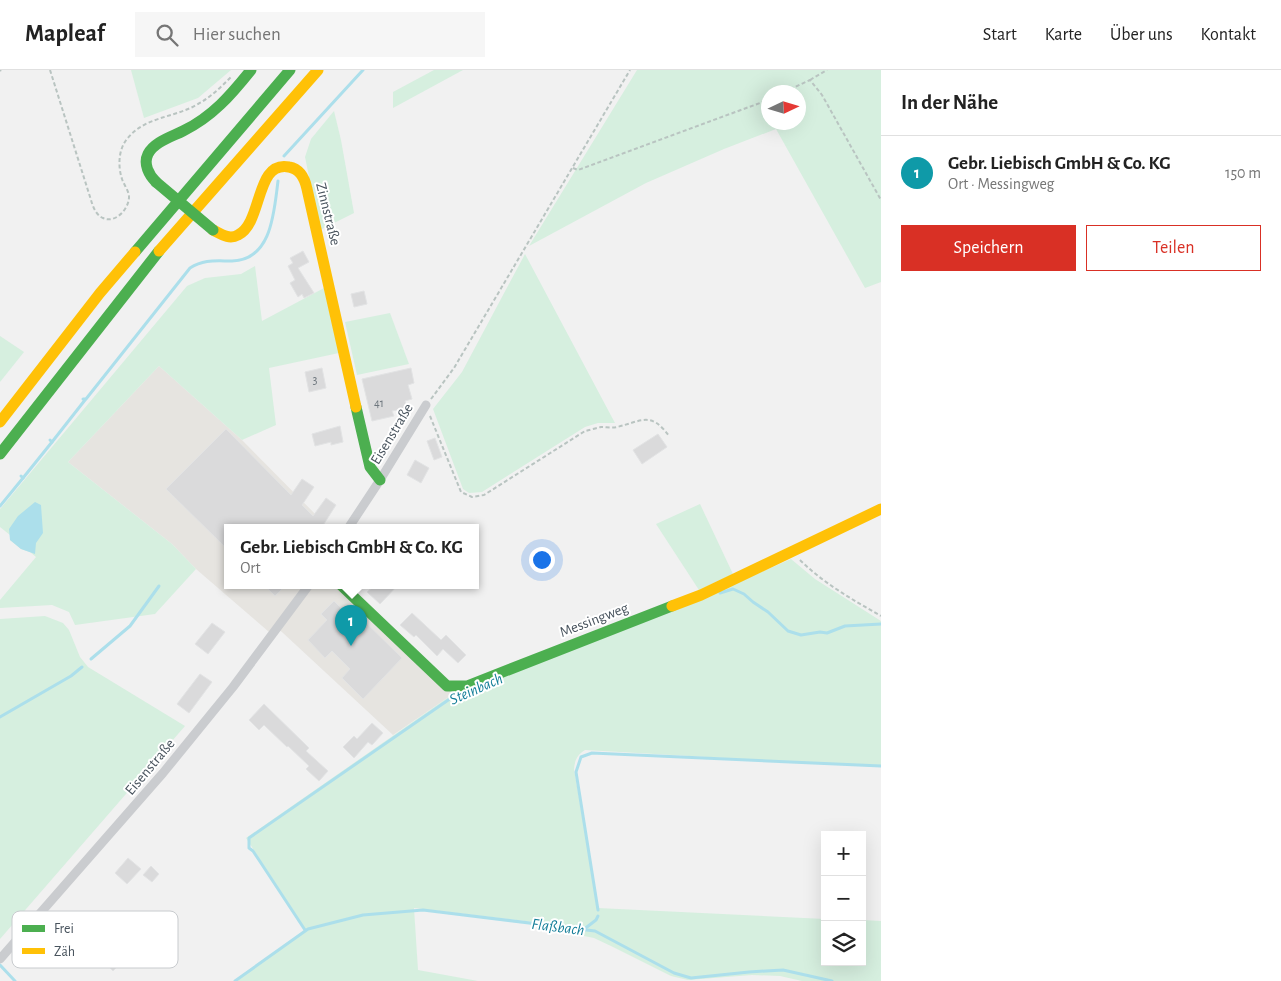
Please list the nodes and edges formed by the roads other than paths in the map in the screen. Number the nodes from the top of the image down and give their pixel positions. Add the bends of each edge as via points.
1 (251, 70) edge
2 (290, 70) edge
3 (318, 70) edge
4 (426, 405) road end
5 (0, 422) edge
6 (0, 454) edge
7 (380, 480) junction
8 (881, 508) edge
9 (351, 524) edge
10 (306, 589) edge
11 (344, 589) edge
12 (42, 911) edge
13 (12, 945) edge
14 (1, 957) edge

1 - 7 main road, Zinnstraße, bridge via 207,118 158,144 149,153 147,168 156,182 214,230 232,237 247,230 266,179 274,168 291,167 304,178 370,467
2 - 5 main road via 100,293
3 - 6 main road via 152,260
4 - 7 street, Eisenstraße
7 - 9 street, Eisenstraße
8 - 11 main road, Messingweg via 700,595 467,686 447,686
10 - 12 street, Eisenstraße via 234,687 164,773
13 - 14 street, Eisenstraße

